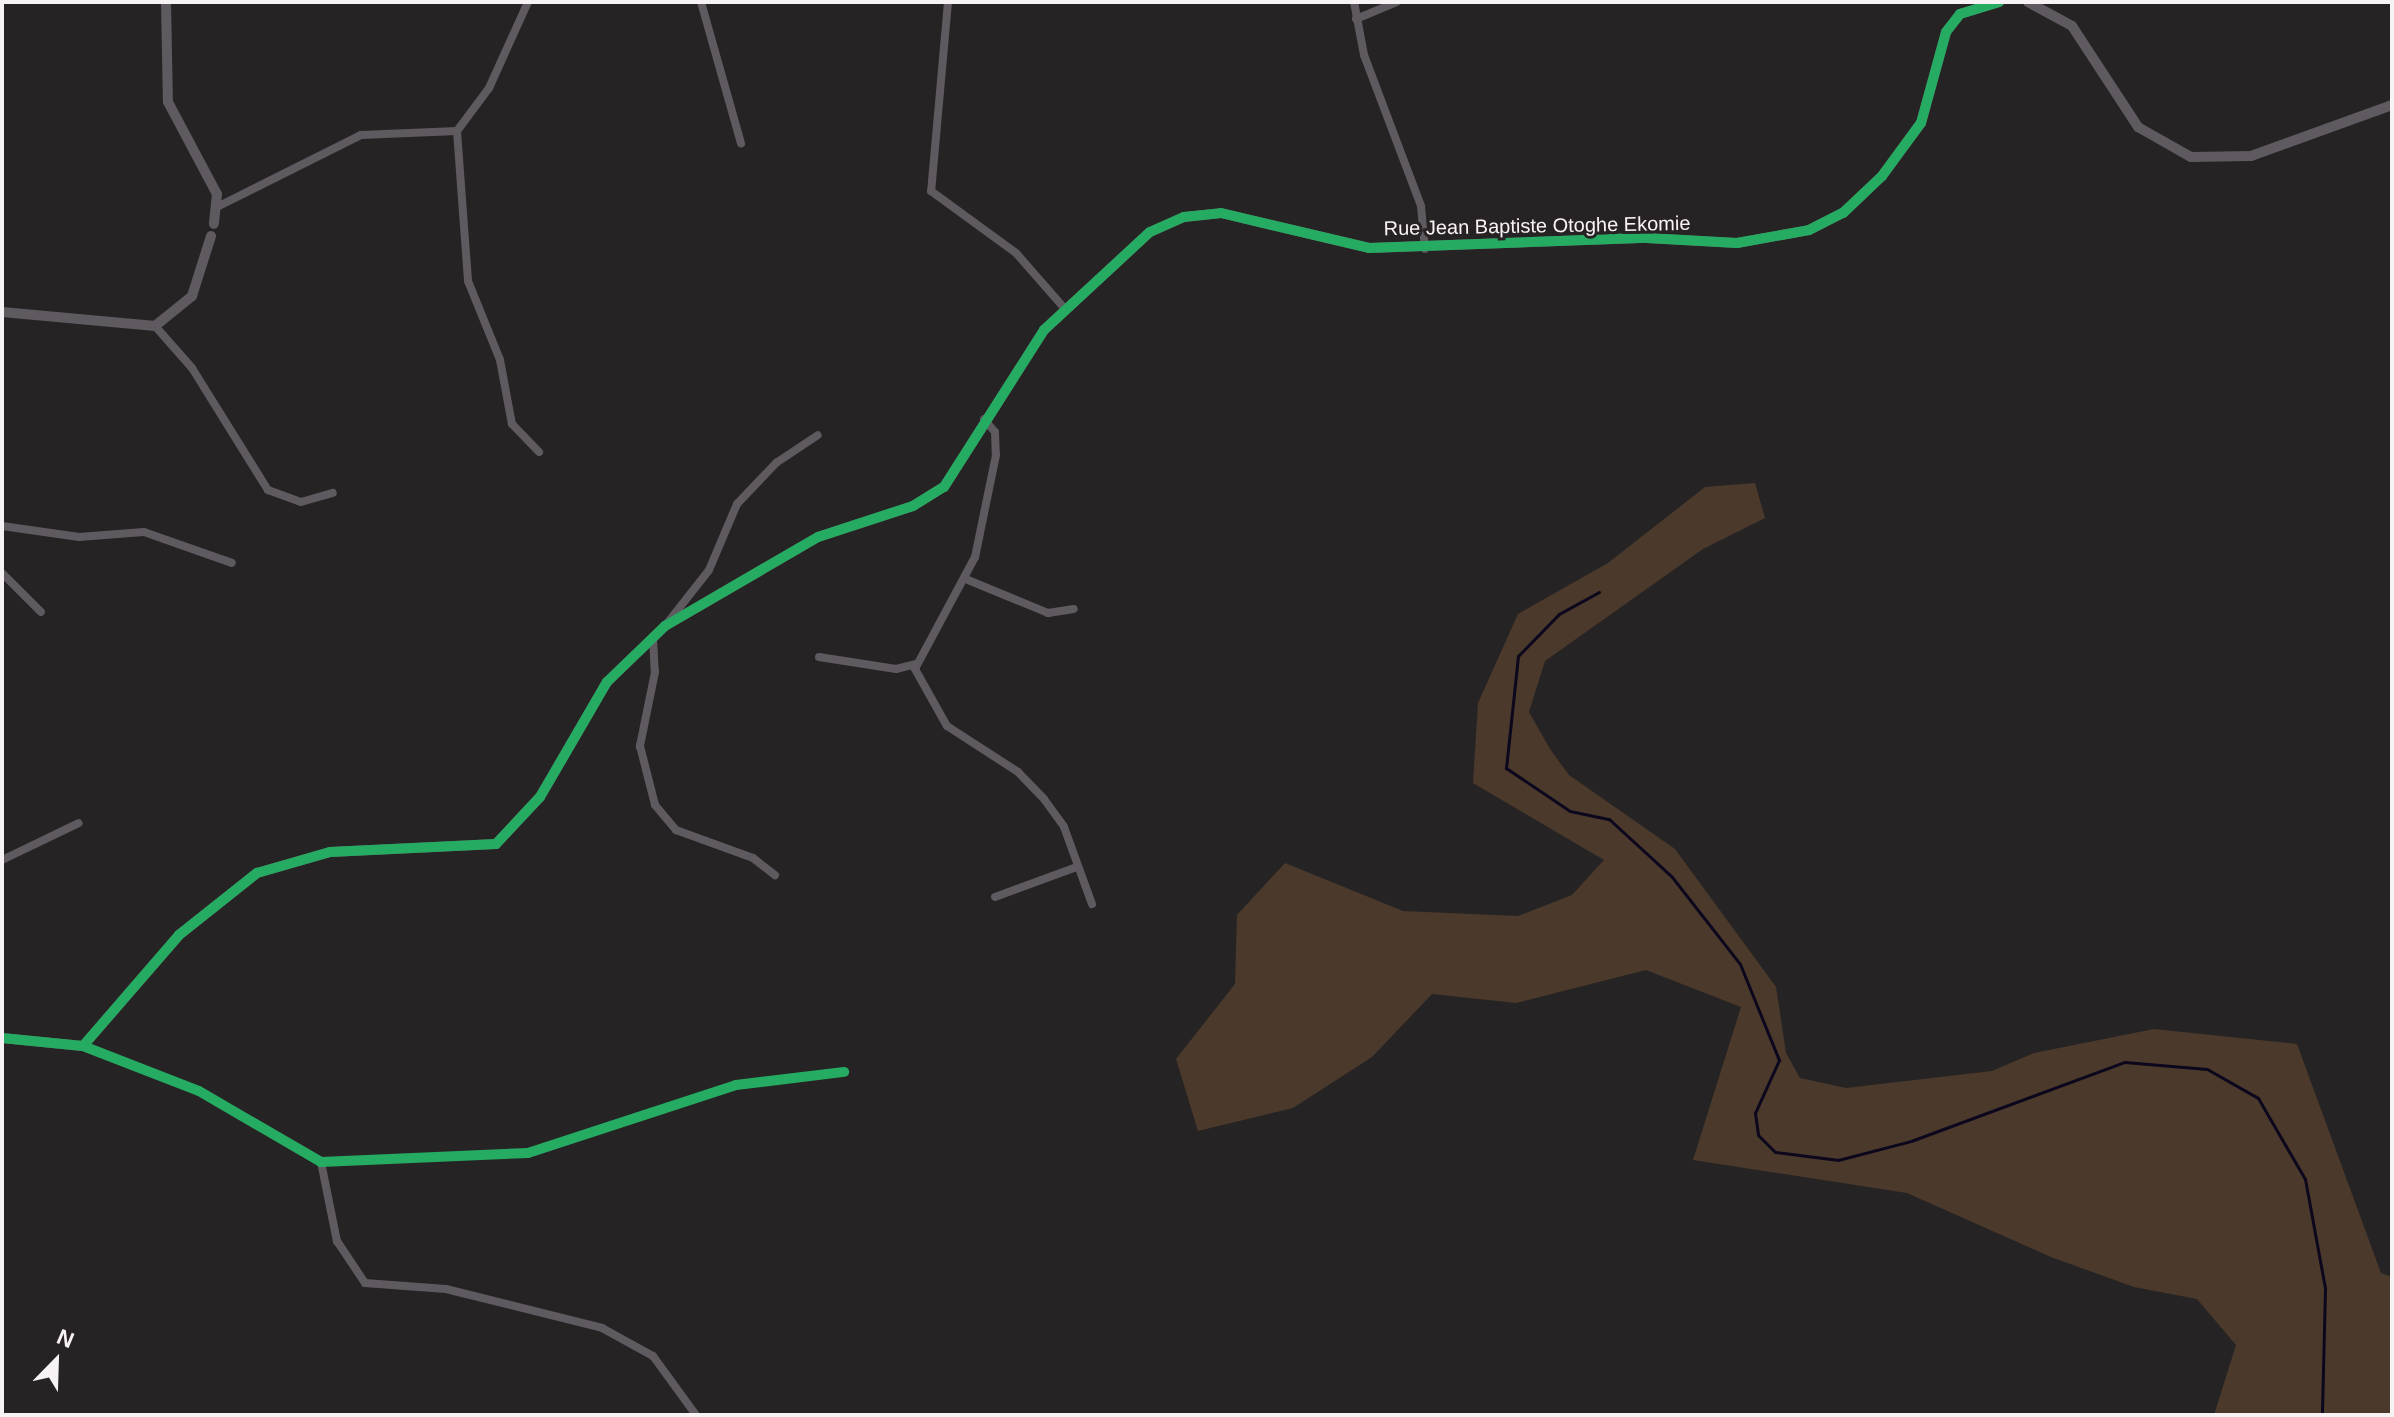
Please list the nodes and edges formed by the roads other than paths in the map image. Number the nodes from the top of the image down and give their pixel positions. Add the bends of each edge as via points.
1 (166, 2) edge
2 (528, 2) edge
3 (701, 2) edge
4 (948, 2) edge
5 (1354, 2) edge
6 (1397, 2) edge
7 (1999, 2) edge
8 (2028, 2) edge
9 (1356, 19) junction
10 (2392, 105) edge
11 (457, 131) junction
12 (741, 143) dead end
13 (219, 206) junction
14 (214, 224) joint
15 (211, 236) joint
16 (1425, 249) junction
17 (1065, 309) junction
18 (2, 312) edge
19 (155, 326) junction
20 (983, 419) junction
21 (818, 435) dead end
22 (539, 452) dead end
23 (333, 493) dead end
24 (2, 526) edge
25 (232, 563) dead end
26 (2, 573) edge
27 (968, 580) junction
28 (1074, 609) dead end
29 (41, 612) dead end
30 (665, 626) junction
31 (649, 643) junction
32 (819, 657) dead end
33 (916, 664) junction
34 (79, 823) dead end
35 (2, 860) edge
36 (1077, 867) junction
37 (775, 875) dead end
38 (995, 897) dead end
39 (1092, 904) dead end
40 (2, 1038) edge
41 (83, 1046) junction
42 (844, 1072) dead end
43 (321, 1162) junction
44 (696, 1415) edge

1 - 13 street via 168,102
2 - 11 street via 489,88
3 - 12 street
4 - 17 street via 931,191 1016,253
5 - 9 street
6 - 9 street
7 - 16 street, Rue Jean Baptiste Otoghe Ekomie via 1960,14 1946,32 1909,143 1870,191 1829,222 1765,241 1647,238
8 - 10 street via 2072,26 2138,127 2191,157 2251,156
9 - 16 street via 1421,206
11 - 13 street via 361,135
11 - 22 street via 468,281 500,360 512,424
13 - 14 street
14 - 15 street
15 - 19 street via 192,296
16 - 17 street, Rue Jean Baptiste Otoghe Ekomie via 1345,245 1242,216 1184,217 1141,238
17 - 20 street, Rue Jean Baptiste Otoghe Ekomie
18 - 19 street
19 - 23 street via 192,368 268,490 301,502
20 - 27 street via 995,432 996,455
20 - 30 street, Rue Jean Baptiste Otoghe Ekomie via 959,466 932,497 818,537
21 - 30 street via 776,463 737,504 709,570
24 - 25 street via 79,537 144,532
26 - 29 street
27 - 28 street via 1048,613
27 - 33 street
30 - 31 street, Rue Jean Baptiste Otoghe Ekomie
31 - 37 street via 655,672 640,746 655,805 676,830 753,858
31 - 41 street, Rue Jean Baptiste Otoghe Ekomie via 596,696 525,818 496,844 330,852 257,873 195,919
32 - 33 street via 896,669
33 - 36 street via 929,703 947,726 1018,772 1044,799 1064,827
34 - 35 street
36 - 38 street
36 - 39 street
40 - 41 street
41 - 43 street via 199,1091
42 - 43 street via 736,1085 528,1153
43 - 44 street via 337,1241 365,1283 446,1289 602,1328 653,1356

